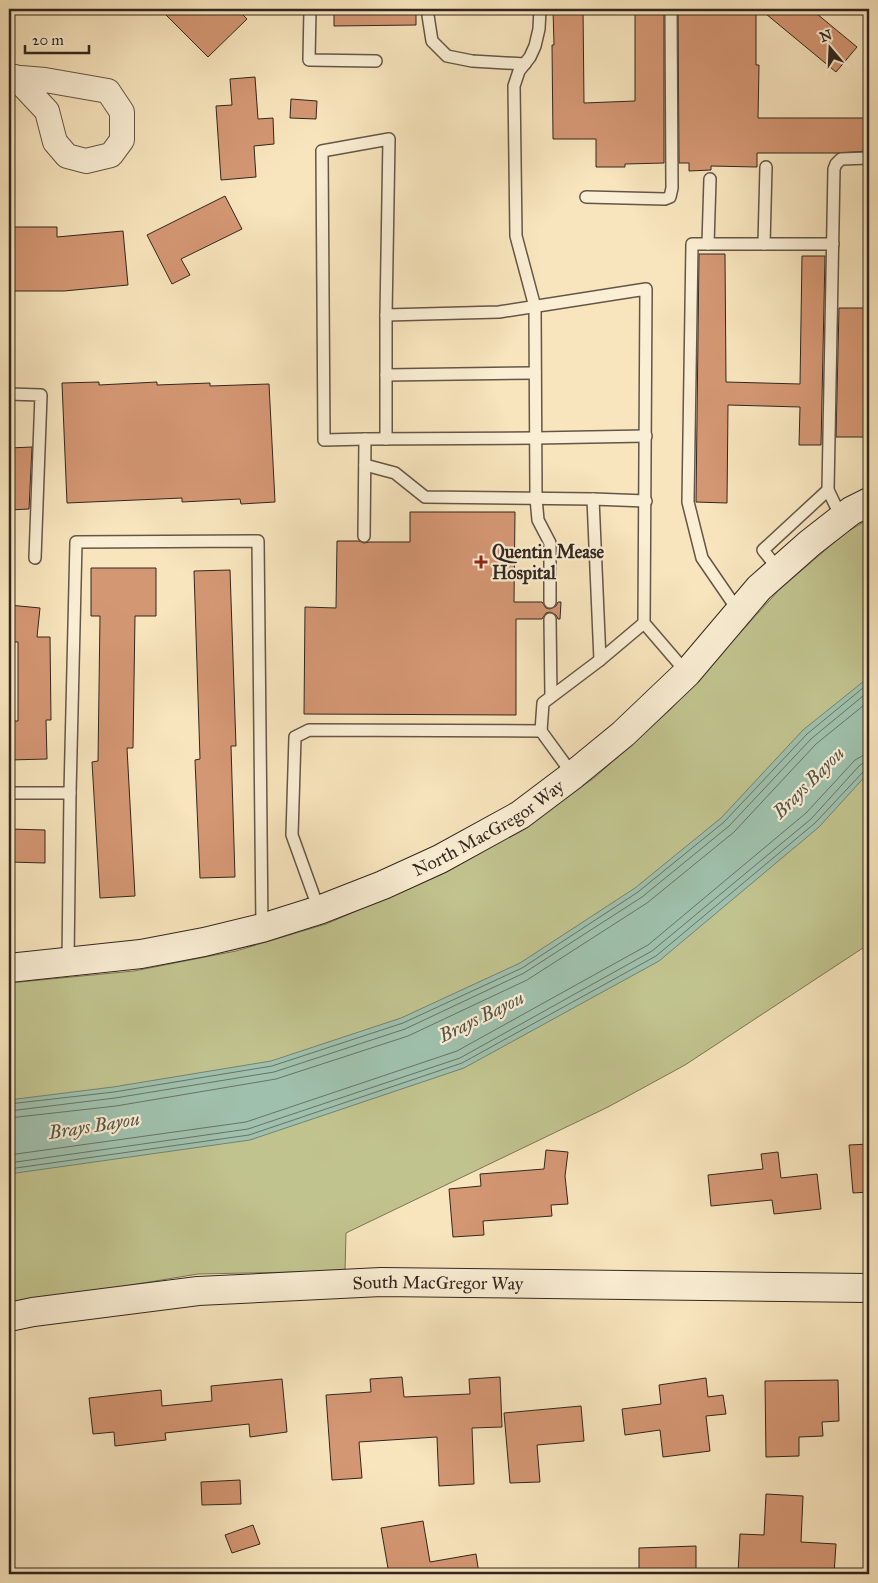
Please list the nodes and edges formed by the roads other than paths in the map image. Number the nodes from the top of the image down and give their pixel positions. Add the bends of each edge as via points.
1 (310, 9) edge
2 (427, 9) edge
3 (540, 9) edge
4 (671, 9) edge
5 (376, 61) dead end
6 (524, 64) junction
7 (12, 77) edge
8 (869, 158) edge
9 (766, 167) dead end
10 (710, 179) dead end
11 (586, 197) dead end
12 (708, 244) junction
13 (764, 244) junction
14 (833, 244) junction
15 (535, 307) junction
16 (386, 315) junction
17 (535, 373) junction
18 (386, 375) junction
19 (9, 394) edge
20 (646, 436) junction
21 (536, 438) junction
22 (365, 439) junction
23 (386, 439) junction
24 (365, 465) junction
25 (828, 490) junction
26 (536, 498) junction
27 (593, 499) junction
28 (646, 501) junction
29 (869, 502) edge
30 (842, 519) junction
31 (364, 536) dead end
32 (35, 558) dead end
33 (779, 570) junction
34 (550, 602) dead end
35 (739, 612) junction
36 (550, 619) dead end
37 (644, 623) junction
38 (600, 660) junction
39 (687, 673) junction
40 (551, 696) junction
41 (541, 731) junction
42 (573, 774) junction
43 (9, 793) edge
44 (70, 793) junction
45 (319, 910) junction
46 (262, 928) junction
47 (68, 962) junction
48 (9, 968) edge
49 (869, 1288) edge
50 (9, 1317) edge

1 - 5 lane via 309,60
2 - 6 lane via 432,41 447,56
3 - 6 lane via 537,38
4 - 11 lane via 670,197
6 - 15 lane via 514,86 516,236
7 - 7 street via 47,111 55,142 67,156 86,161 111,155 122,140 122,112 108,91
8 - 14 lane via 841,159 836,164
9 - 13 lane
10 - 12 lane
12 - 13 lane
12 - 35 lane via 692,244 688,502 702,558
13 - 14 lane
14 - 25 lane
15 - 16 lane via 499,312
15 - 17 lane
15 - 20 lane via 646,289
16 - 18 lane
16 - 22 lane via 389,139 322,151 324,440
17 - 18 lane
17 - 21 lane
18 - 23 lane
19 - 32 lane via 41,395
20 - 21 lane
20 - 28 lane
21 - 23 lane
21 - 26 lane
22 - 23 lane
22 - 24 lane
24 - 26 lane via 395,473 425,497
24 - 31 lane
25 - 30 lane
25 - 33 lane via 763,550
26 - 27 lane
26 - 34 lane via 538,520 550,543
27 - 28 lane
27 - 38 lane
28 - 37 lane
29 - 30 main road, North MacGregor Way
30 - 33 main road, North MacGregor Way
33 - 35 main road, North MacGregor Way
35 - 39 main road, North MacGregor Way
36 - 40 lane
37 - 38 lane
37 - 39 lane
38 - 40 lane
39 - 42 main road, North MacGregor Way via 624,734
40 - 41 lane via 543,703
41 - 42 lane
41 - 45 lane via 309,730 295,736 292,835
42 - 45 main road, North MacGregor Way via 520,814 440,859
43 - 44 lane
44 - 46 lane via 76,542 258,541
44 - 47 lane
45 - 46 main road, North MacGregor Way
46 - 47 main road, North MacGregor Way via 141,954
47 - 48 main road, North MacGregor Way
49 - 50 main road, South MacGregor Way via 380,1282 198,1291

